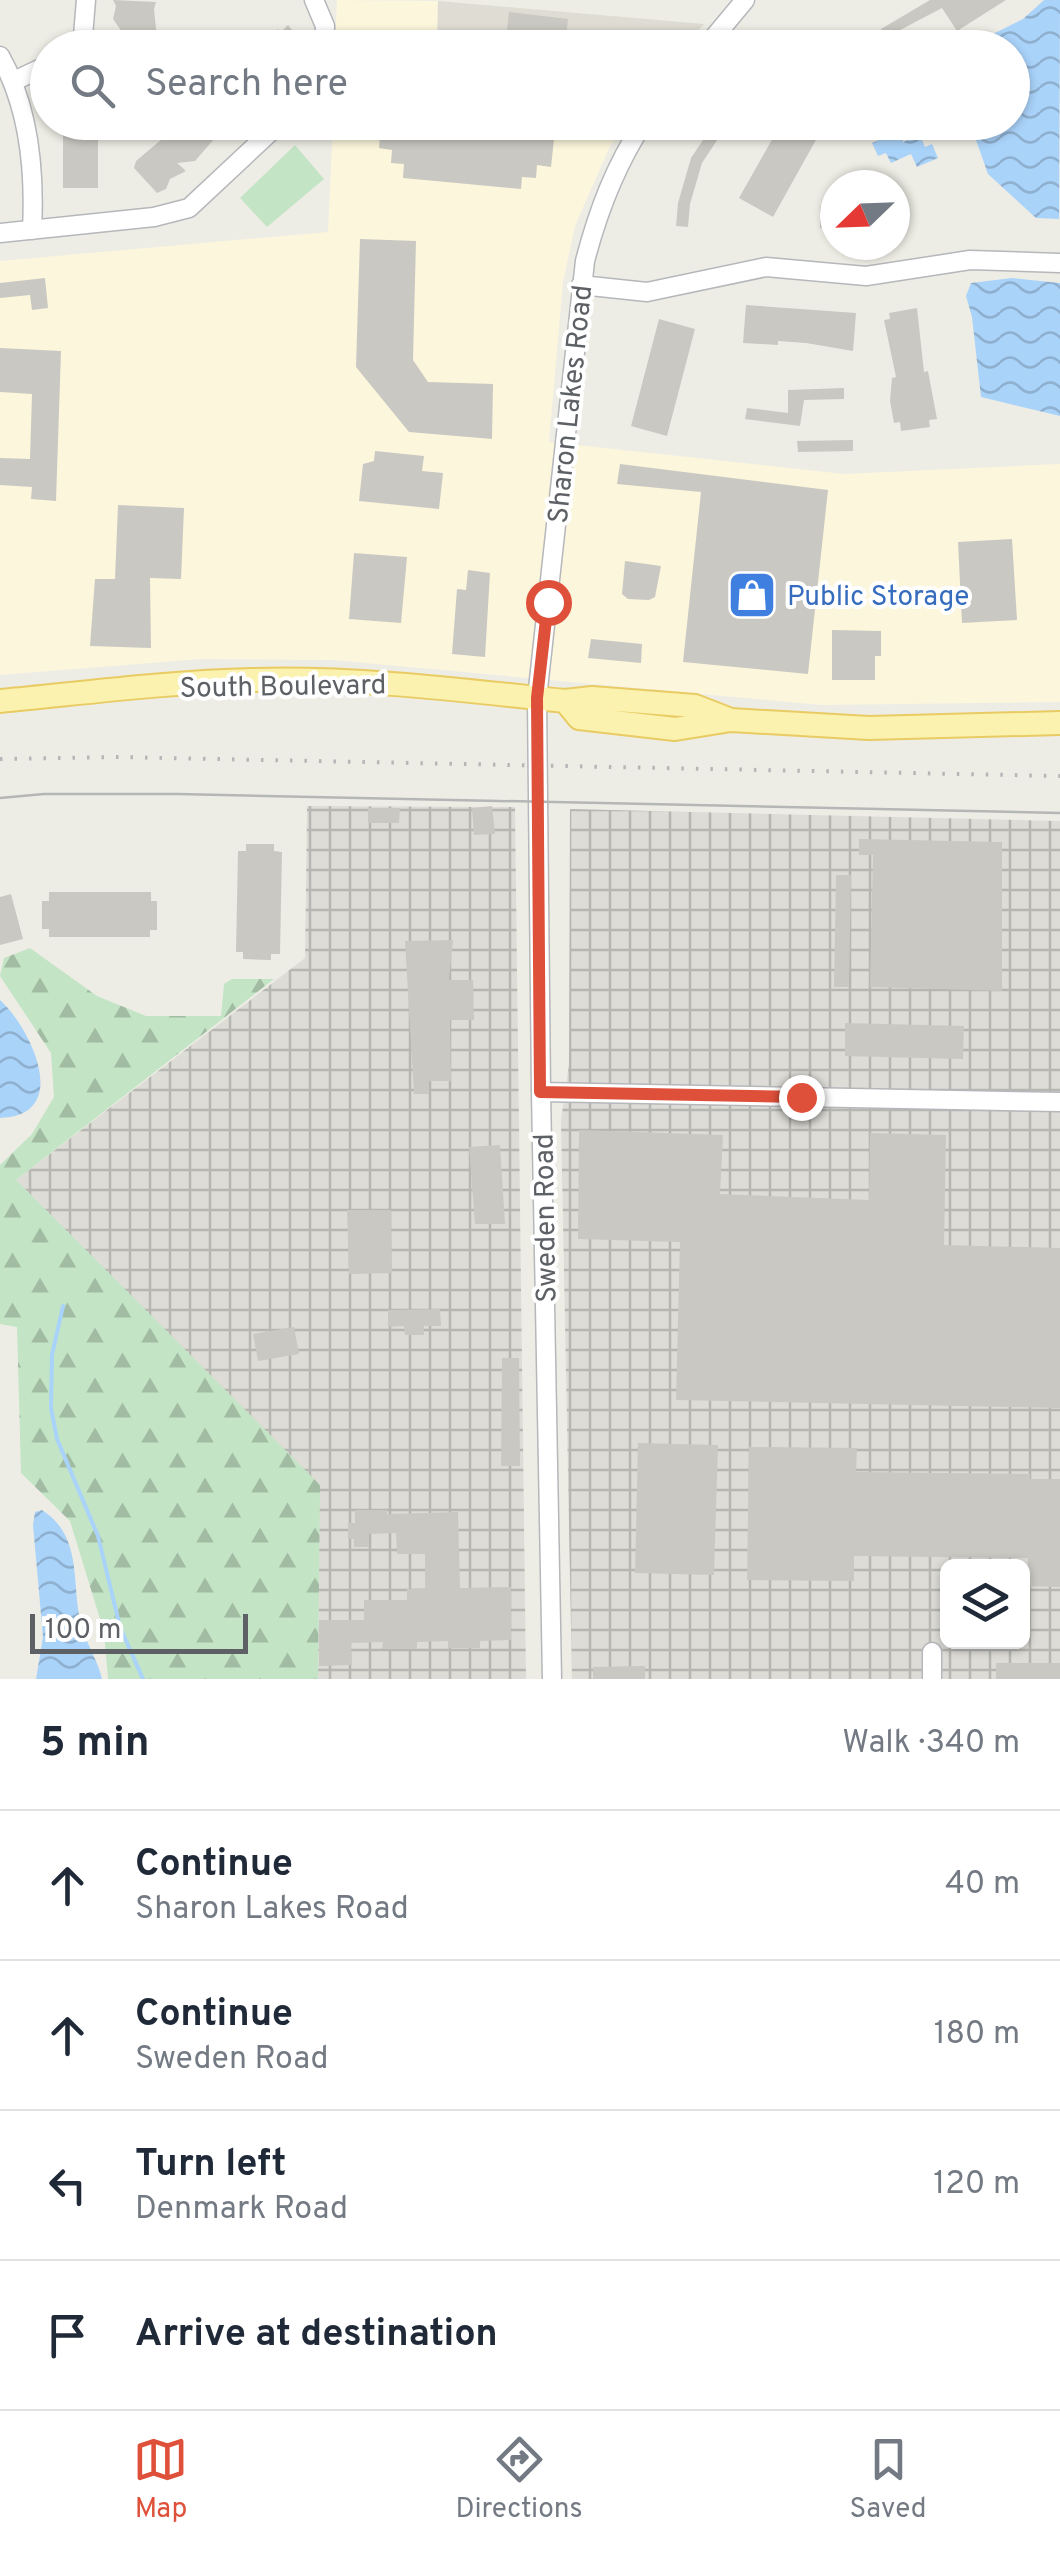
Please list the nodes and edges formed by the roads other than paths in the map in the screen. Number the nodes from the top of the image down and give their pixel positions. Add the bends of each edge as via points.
1 (86, 0) edge
2 (314, 0) edge
3 (745, 0) edge
4 (84, 30) edge
5 (325, 30) edge
6 (720, 30) edge
7 (0, 56) edge
8 (30, 73) edge
9 (14, 81) junction
10 (262, 140) edge
11 (633, 140) edge
12 (32, 230) junction
13 (0, 233) edge
14 (1060, 263) edge
15 (581, 286) junction
16 (537, 698) junction
17 (0, 701) edge
18 (1060, 723) edge
19 (540, 1092) junction
20 (1060, 1102) edge
21 (932, 1652) dead end
22 (552, 1679) edge
23 (932, 1679) edge

1 - 4 street
2 - 5 street
3 - 6 street
7 - 9 street
8 - 9 street
9 - 12 street via 34,196
10 - 12 street via 190,208
11 - 15 street, Sharon Lakes Road via 600,206
12 - 13 street
14 - 15 street via 970,260 866,276 766,267 647,292
15 - 16 street, Sharon Lakes Road
16 - 17 main road, South Boulevard via 278,680
16 - 18 main road, South Boulevard via 694,706 731,720 869,728
16 - 19 street, Sweden Road
19 - 20 street
19 - 22 street, Sweden Road
21 - 23 street

